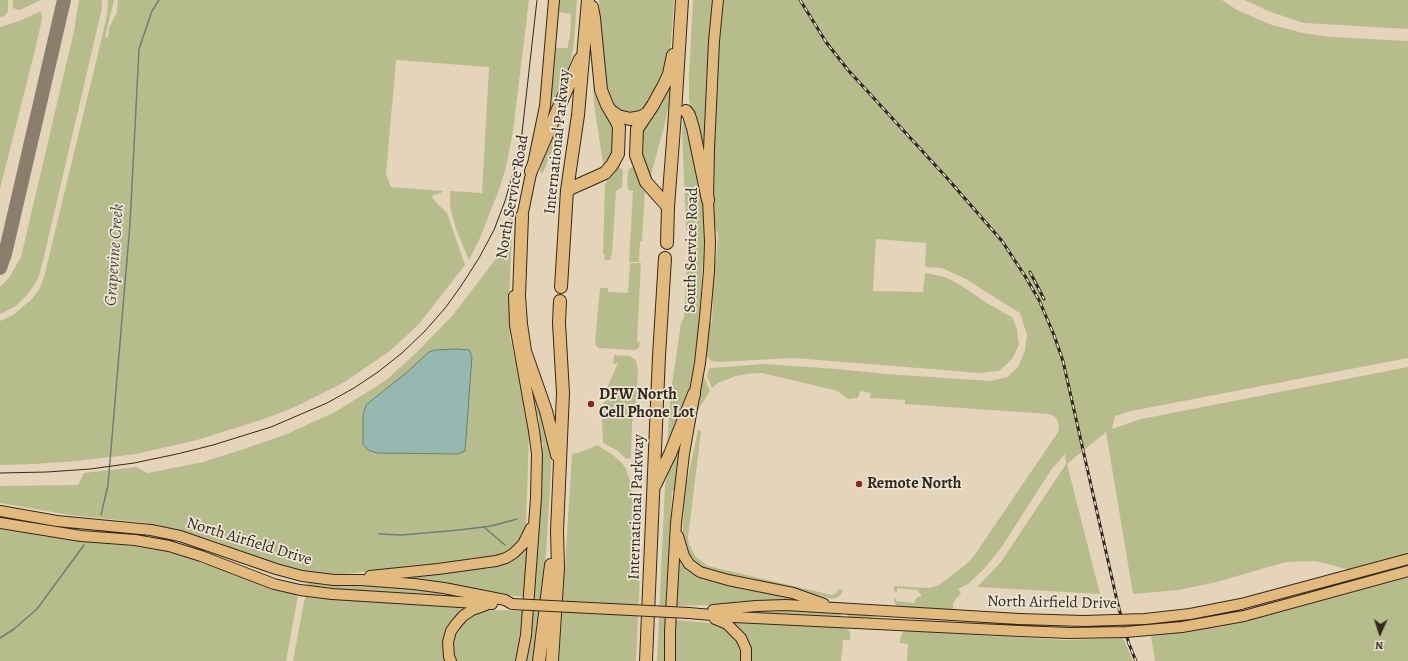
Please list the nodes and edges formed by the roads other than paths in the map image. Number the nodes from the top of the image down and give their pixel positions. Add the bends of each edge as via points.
1 (554, 0) edge
2 (589, 0) edge
3 (682, 0) edge
4 (718, 0) edge
5 (680, 29) junction
6 (585, 47) junction
7 (678, 66) junction
8 (610, 110) junction
9 (648, 112) junction
10 (615, 160) junction
11 (637, 161) junction
12 (531, 171) junction
13 (567, 190) junction
14 (708, 200) junction
15 (668, 207) junction
16 (522, 216) junction
17 (667, 243) dead end
18 (666, 258) dead end
19 (561, 287) dead end
20 (560, 301) dead end
21 (694, 394) junction
22 (560, 474) junction
23 (653, 490) junction
24 (0, 511) edge
25 (534, 518) junction
26 (676, 523) junction
27 (0, 524) edge
28 (557, 532) junction
29 (1408, 559) edge
30 (1408, 571) edge
31 (302, 576) junction
32 (361, 580) junction
33 (300, 590) junction
34 (489, 604) junction
35 (512, 604) junction
36 (836, 608) junction
37 (689, 613) junction
38 (707, 615) junction
39 (646, 659) edge
40 (451, 661) edge
41 (522, 661) edge
42 (539, 661) edge
43 (552, 661) edge
44 (670, 661) edge
45 (746, 661) edge

1 - 12 main road, North Service Road via 545,106
2 - 6 highway, International Parkway
2 - 8 highway via 594,18 600,83
3 - 5 highway
4 - 14 main road, South Service Road
5 - 7 highway
5 - 9 highway via 669,74
6 - 12 highway
6 - 13 highway, International Parkway
7 - 14 highway via 686,111 693,128
7 - 15 highway
8 - 9 highway via 618,116 630,119 641,117
8 - 10 highway via 619,128 618,154
9 - 11 highway via 637,129
10 - 11 highway
10 - 13 highway via 605,173
11 - 15 highway via 646,182
12 - 16 main road, North Service Road
13 - 19 highway, International Parkway
14 - 21 main road, South Service Road via 709,271
15 - 17 highway
16 - 22 highway via 521,250 524,267 521,324 525,350 546,411
16 - 25 main road, North Service Road via 516,253 514,312 536,443
18 - 23 highway, International Parkway
20 - 22 highway via 558,323 563,393
21 - 23 highway
21 - 26 main road, South Service Road
22 - 28 highway
23 - 39 highway, International Parkway
24 - 31 main road, North Airfield Drive via 57,521 150,530 180,536
25 - 32 main road via 523,544 506,558 370,576
25 - 41 main road, North Service Road
26 - 36 main road via 684,556 689,564 700,572 793,593
26 - 44 main road, South Service Road
27 - 33 main road, North Airfield Drive via 169,546 274,584
28 - 42 highway via 550,566
28 - 43 highway via 558,568
29 - 36 main road, North Airfield Drive, bridge via 1241,604 1190,614 1145,619 1019,619
30 - 38 main road, North Airfield Drive, bridge via 1244,616 1182,627 1126,632 1069,633
31 - 32 main road, North Airfield Drive
31 - 33 main road
32 - 35 main road, North Airfield Drive via 444,588 505,600
33 - 34 main road, North Airfield Drive
34 - 35 main road, North Airfield Drive
34 - 40 main road via 463,616 451,631 448,642
35 - 37 main road, North Airfield Drive, bridge
36 - 37 main road, North Airfield Drive via 756,606
37 - 38 main road, North Airfield Drive
38 - 45 main road via 727,624 741,638 746,649

